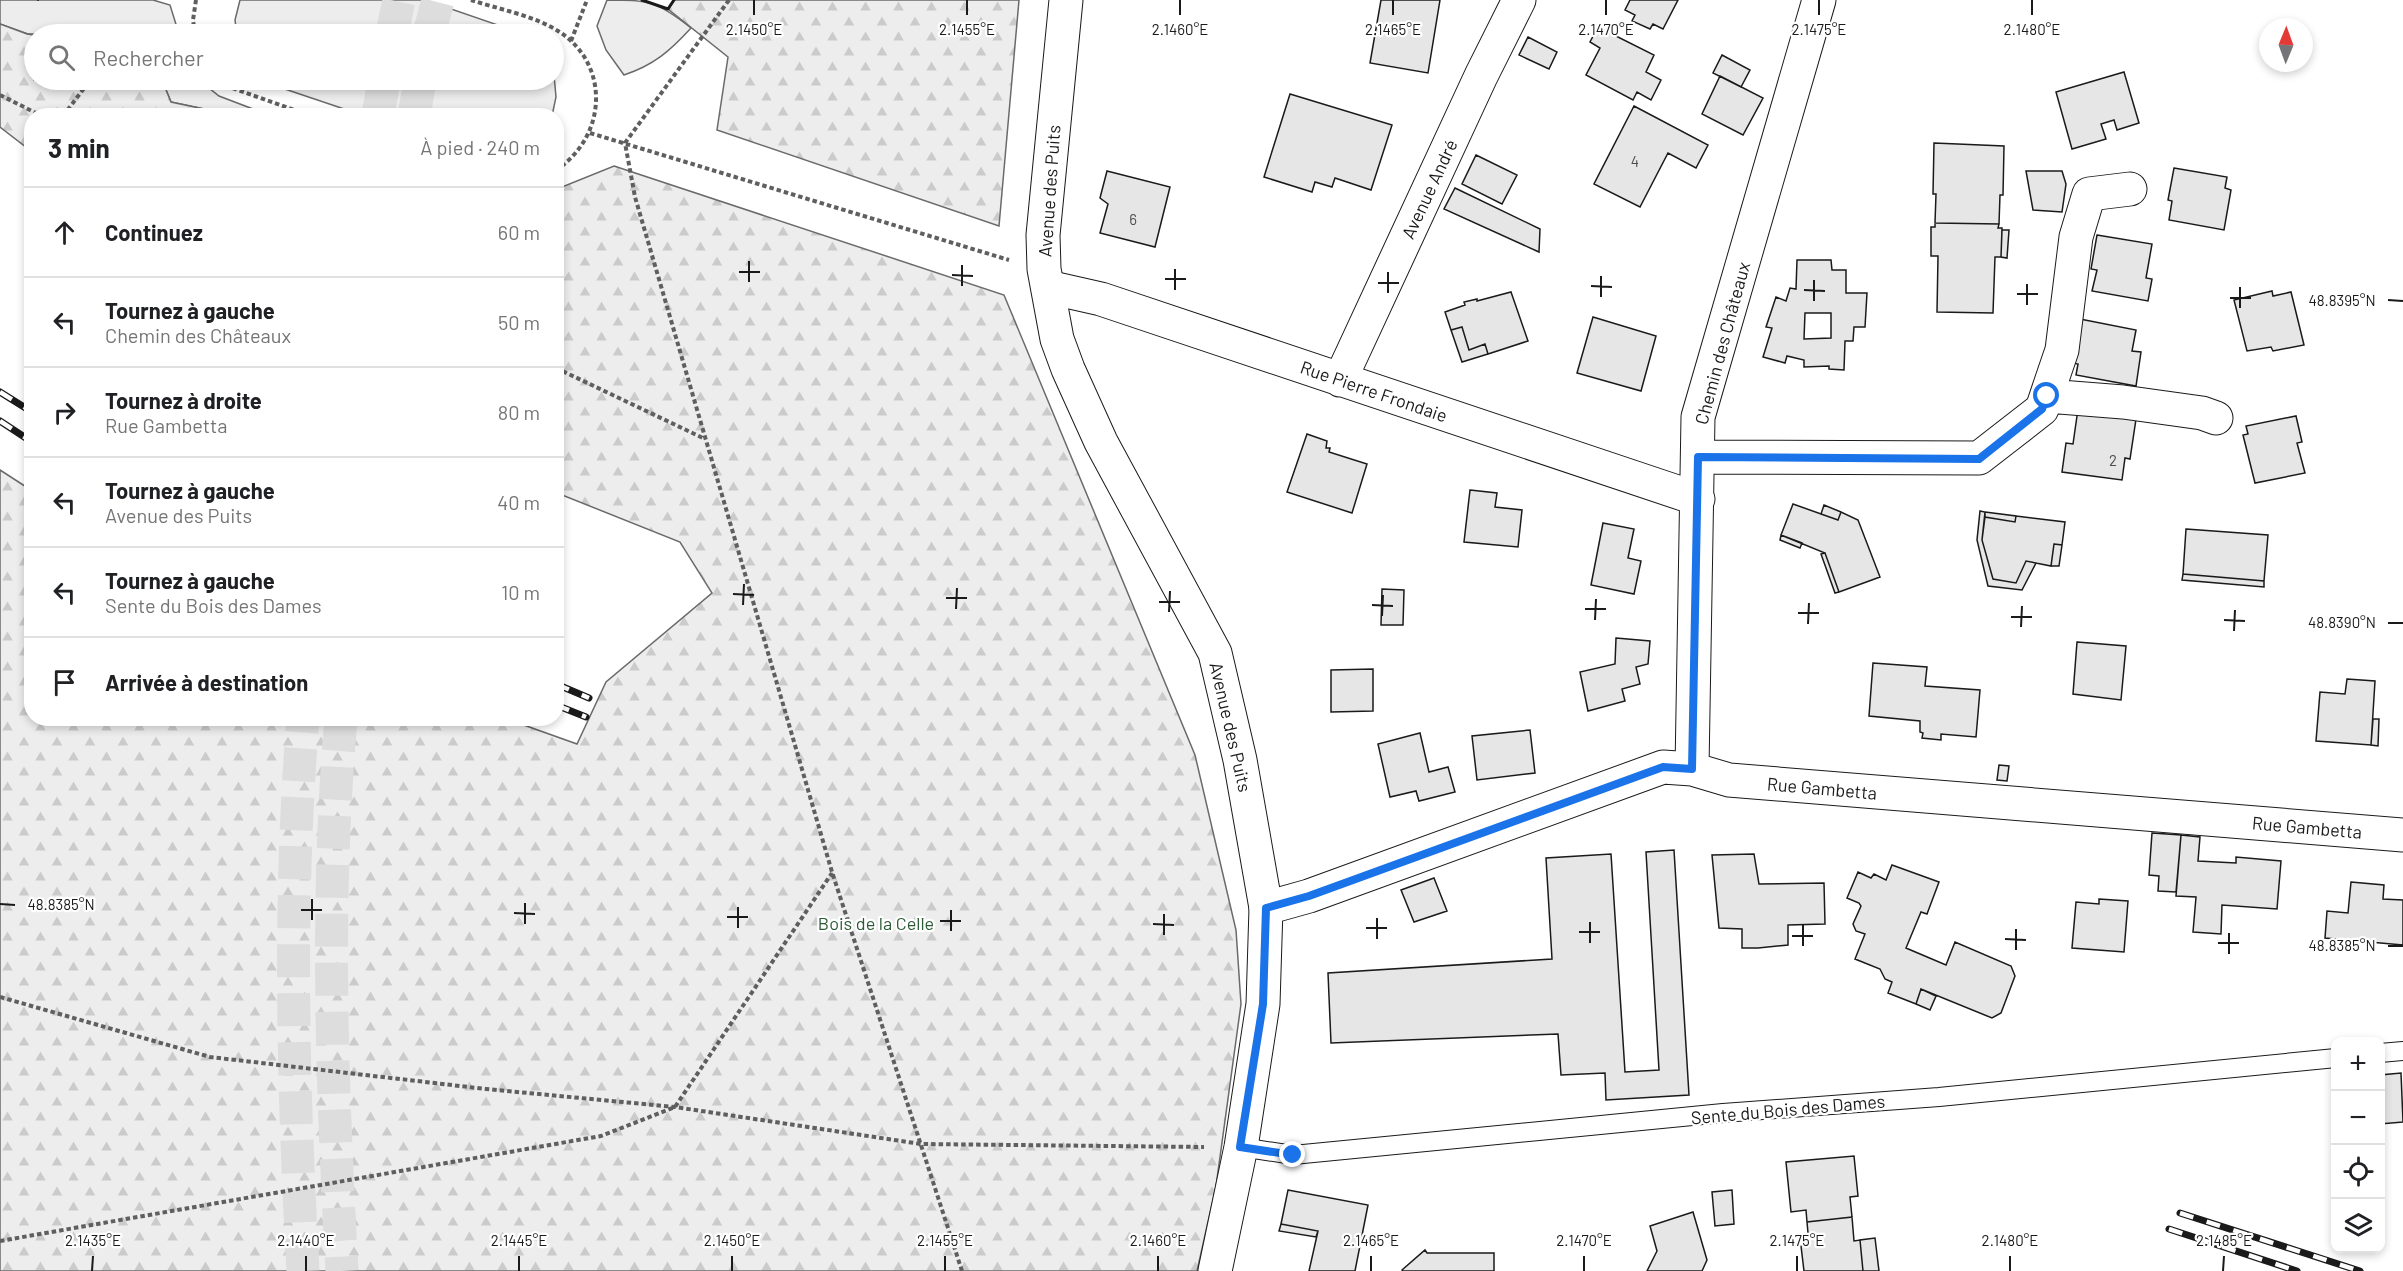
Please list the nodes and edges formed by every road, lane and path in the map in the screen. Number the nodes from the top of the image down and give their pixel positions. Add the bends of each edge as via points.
1 (196, 0) edge
2 (471, 0) edge
3 (587, 0) edge
4 (729, 0) edge
5 (1066, 0) edge
6 (1520, 0) edge
7 (1819, 0) edge
8 (194, 24) edge
9 (544, 24) edge
10 (564, 36) edge
11 (571, 41) junction
12 (83, 90) edge
13 (238, 90) edge
14 (0, 95) edge
15 (26, 108) edge
16 (69, 108) edge
17 (288, 108) edge
18 (590, 133) junction
19 (625, 143) junction
20 (564, 164) edge
21 (2130, 189) dead end
22 (1046, 278) junction
23 (564, 372) edge
24 (1340, 380) junction
25 (2047, 396) junction
26 (2216, 418) dead end
27 (705, 440) junction
28 (1698, 457) junction
29 (1698, 499) junction
30 (1692, 769) junction
31 (2403, 835) edge
32 (832, 872) junction
33 (1266, 908) junction
34 (0, 997) edge
35 (2403, 1051) edge
36 (2385, 1053) edge
37 (2331, 1058) edge
38 (675, 1107) junction
39 (921, 1144) junction
40 (1240, 1147) junction
41 (0, 1241) edge
42 (962, 1271) edge
43 (1215, 1271) edge

1 - 8 path
2 - 9 path
3 - 11 path
4 - 19 path
5 - 22 street, Avenue des Puits via 1043,235
6 - 24 street, Avenue André
7 - 28 street, Chemin des Châteaux via 1698,417
10 - 11 path
11 - 18 path via 585,57 594,80 597,102
12 - 16 path
13 - 17 path
14 - 15 path
18 - 19 path
18 - 20 path
19 - 22 path via 997,257
19 - 27 path via 634,197
21 - 25 street via 2089,194 2076,237 2062,350
22 - 24 street, Rue Pierre Frondaie
22 - 33 street, Avenue des Puits via 1057,339 1068,369 1101,442 1215,653 1240,760
23 - 27 path
24 - 29 street, Rue Pierre Frondaie
25 - 26 street via 2157,407
25 - 28 street via 2042,409 1979,459
27 - 32 path
28 - 29 street, Chemin des Châteaux
29 - 30 street, Chemin des Châteaux
30 - 31 street, Rue Gambetta via 1728,780
30 - 33 street, Rue Gambetta via 1663,767
32 - 38 path
32 - 39 path
33 - 40 street, Avenue des Puits via 1263,1004
34 - 38 path via 210,1057
35 - 36 lane
37 - 40 lane, Sente du Bois des Dames via 1293,1155
38 - 39 path
38 - 41 path via 601,1136
39 - 40 path
39 - 42 path
40 - 43 street, Avenue des Puits

